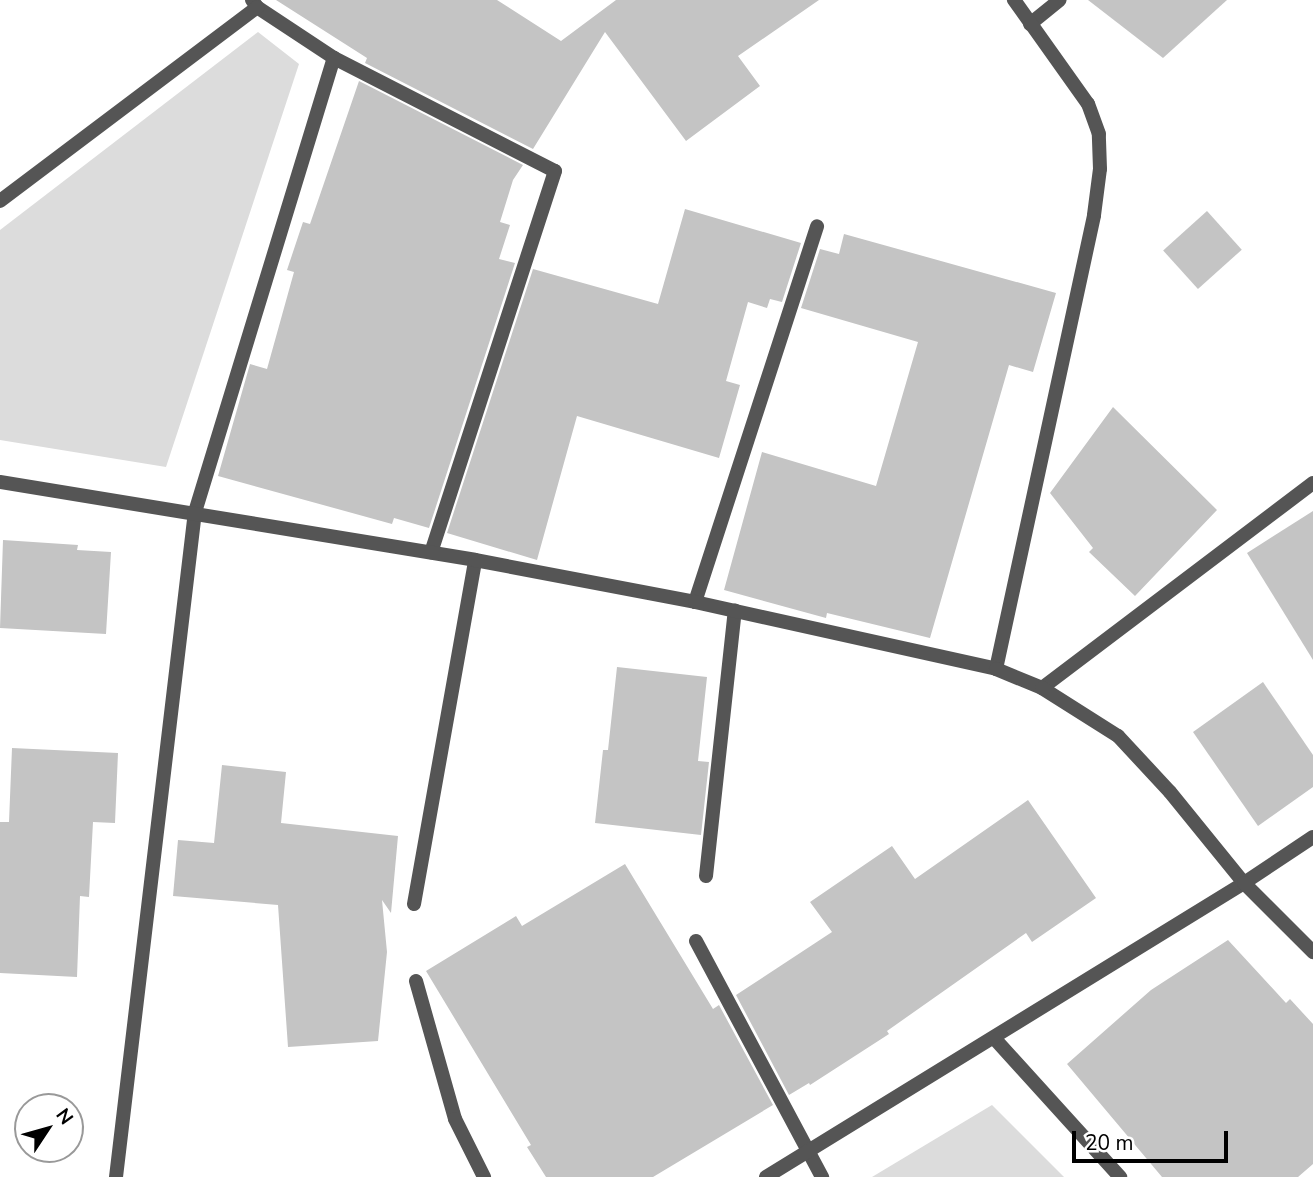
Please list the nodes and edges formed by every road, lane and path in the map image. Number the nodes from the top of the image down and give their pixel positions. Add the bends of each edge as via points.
1 (1014, 0) edge
2 (1060, 0) edge
3 (254, 3) edge
4 (1030, 24) junction
5 (334, 58) junction
6 (0, 201) edge
7 (817, 226) dead end
8 (0, 482) edge
9 (1313, 483) edge
10 (195, 512) junction
11 (431, 552) junction
12 (475, 561) junction
13 (695, 602) junction
14 (735, 611) junction
15 (996, 669) junction
16 (1042, 688) junction
17 (1313, 837) edge
18 (706, 876) dead end
19 (1244, 883) junction
20 (414, 904) dead end
21 (696, 941) dead end
22 (1313, 952) edge
23 (416, 981) dead end
24 (994, 1038) junction
25 (807, 1153) junction
26 (116, 1177) edge
27 (484, 1177) edge
28 (766, 1177) edge
29 (822, 1177) edge
30 (1120, 1177) edge

1 - 4 street
2 - 4 street
3 - 5 street
3 - 6 street
4 - 15 street via 1088,104 1098,134 1101,169
5 - 10 street
5 - 11 street via 555,171
7 - 13 street
8 - 10 street
9 - 16 street
10 - 11 street
10 - 26 street
11 - 12 street
12 - 13 street
12 - 20 street
13 - 14 street
14 - 15 street
14 - 18 street
15 - 16 street
16 - 19 street via 1118,736
17 - 19 street
19 - 22 street
19 - 24 street
21 - 25 street
23 - 27 street via 455,1119
24 - 25 street
24 - 30 street
25 - 28 street
25 - 29 street

